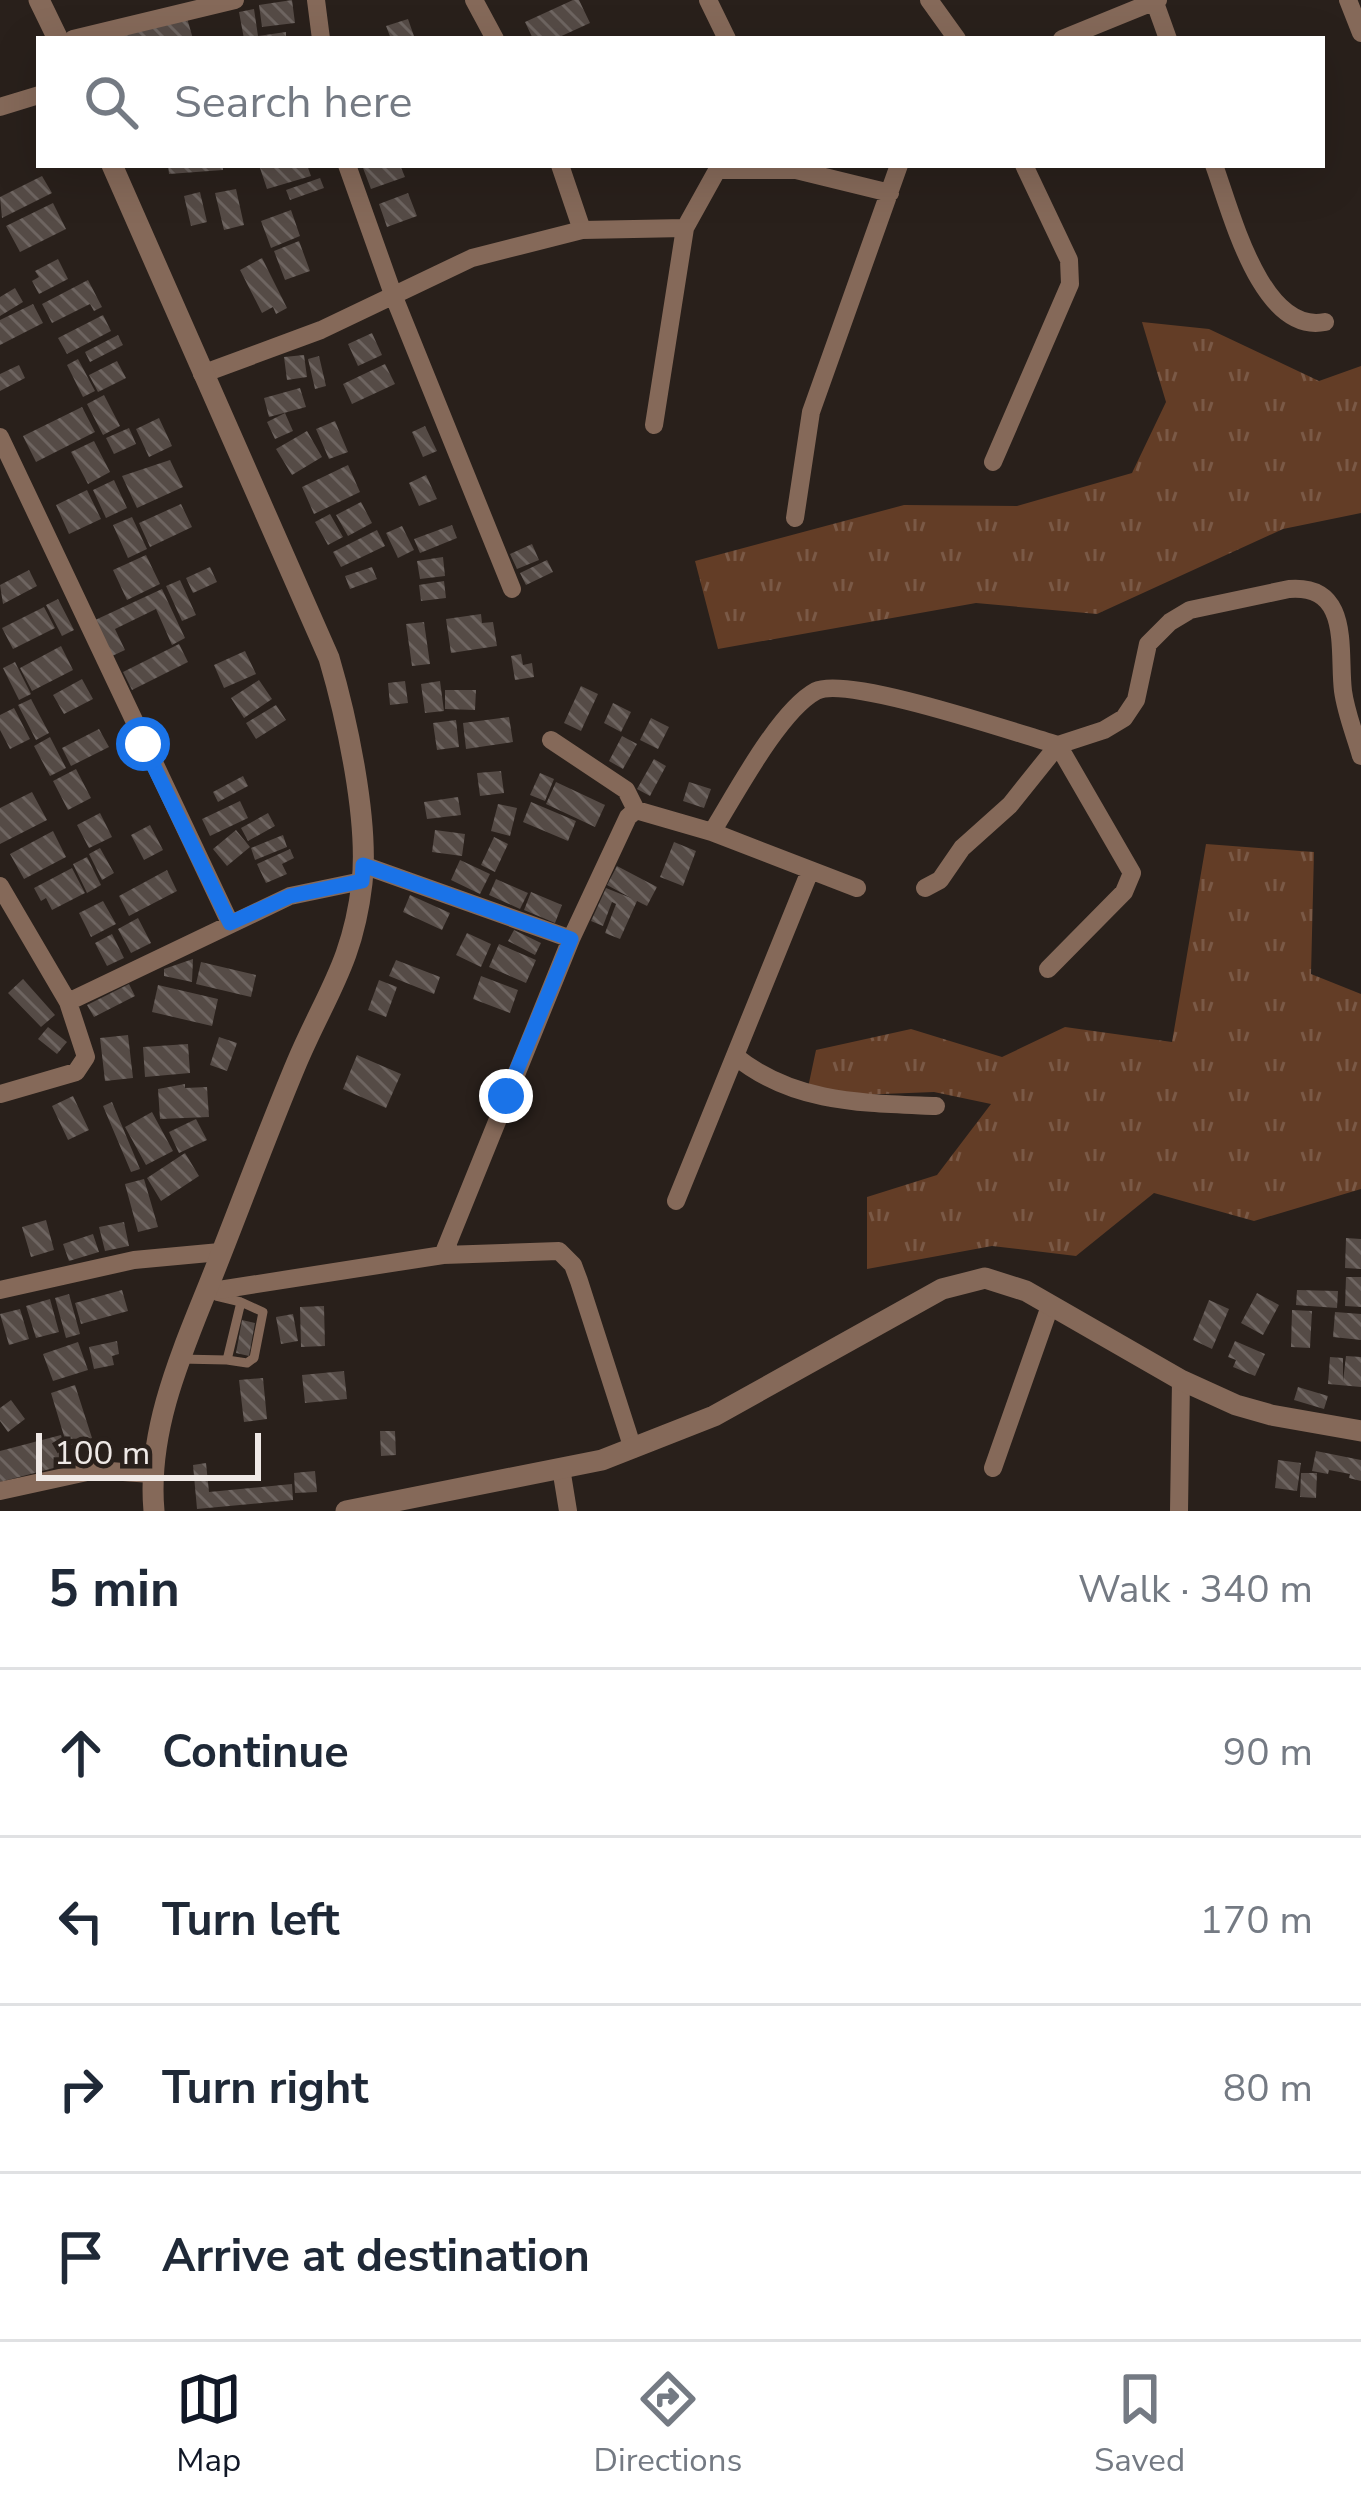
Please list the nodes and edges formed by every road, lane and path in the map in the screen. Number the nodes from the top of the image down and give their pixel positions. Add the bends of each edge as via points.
1 (38, 0) edge
2 (235, 0) edge
3 (316, 0) edge
4 (474, 0) edge
5 (708, 0) edge
6 (929, 0) edge
7 (1156, 0) edge
8 (1348, 0) edge
9 (1361, 33) edge
10 (56, 36) edge
11 (85, 36) edge
12 (321, 36) edge
13 (492, 36) edge
14 (726, 36) edge
15 (955, 36) edge
16 (1069, 36) edge
17 (1167, 36) edge
18 (36, 96) edge
19 (0, 107) edge
20 (113, 168) edge
21 (347, 168) edge
22 (561, 168) edge
23 (719, 168) edge
24 (745, 168) edge
25 (897, 168) edge
26 (1025, 168) edge
27 (1215, 168) edge
28 (890, 193) junction
29 (686, 228) junction
30 (581, 230) junction
31 (394, 297) junction
32 (1325, 322) dead end
33 (202, 374) junction
34 (654, 425) dead end
35 (0, 437) edge
36 (994, 462) dead end
37 (795, 518) dead end
38 (512, 589) dead end
39 (1361, 621) edge
40 (1340, 626) junction
41 (551, 740) dead end
42 (1058, 746) junction
43 (1361, 756) edge
44 (636, 810) junction
45 (712, 832) junction
46 (810, 871) junction
47 (363, 873) junction
48 (0, 886) edge
49 (857, 888) dead end
50 (925, 888) dead end
51 (230, 923) junction
52 (571, 939) junction
53 (1048, 969) dead end
54 (68, 1002) junction
55 (735, 1056) junction
56 (0, 1094) edge
57 (936, 1106) dead end
58 (676, 1201) dead end
59 (220, 1252) junction
60 (443, 1255) junction
61 (0, 1290) edge
62 (206, 1292) junction
63 (241, 1302) junction
64 (1050, 1306) junction
65 (180, 1359) junction
66 (226, 1360) junction
67 (1181, 1380) junction
68 (1361, 1431) edge
69 (633, 1449) junction
70 (561, 1468) junction
71 (993, 1468) dead end
72 (151, 1474) junction
73 (0, 1491) edge
74 (154, 1511) edge
75 (346, 1511) edge
76 (568, 1511) edge
77 (1178, 1511) edge

1 - 10 street
2 - 11 street
3 - 12 street
4 - 13 street
5 - 14 street
6 - 15 street
7 - 16 street
7 - 17 street
8 - 9 street
18 - 19 street
20 - 33 street
21 - 31 street
22 - 30 street
23 - 29 street
24 - 28 street via 796,170
25 - 28 street
26 - 36 street via 1069,260 1070,284
27 - 32 street via 1263,287 1297,321
28 - 37 street via 811,412
29 - 30 street
29 - 34 street
30 - 31 street via 472,258
31 - 33 street
31 - 38 street
33 - 47 street via 329,658
35 - 51 street
39 - 40 street
40 - 42 street via 1331,606 1305,588 1190,610 1148,644 1124,718
40 - 43 street via 1343,694
41 - 44 street via 626,790
42 - 45 street via 871,692 823,688 760,754
42 - 50 street
42 - 53 street via 1132,873 1124,892
44 - 45 street
44 - 52 street
45 - 46 street
46 - 49 street
46 - 55 street
47 - 51 street
47 - 52 street
47 - 59 street via 345,964
48 - 54 street
51 - 54 street
52 - 60 street
54 - 56 street via 86,1057 82,1067
55 - 57 street via 764,1077 835,1102
55 - 58 street
59 - 61 street via 134,1260
59 - 62 street
60 - 62 street
60 - 69 street via 552,1250 566,1257
62 - 63 lane
62 - 65 street
63 - 66 lane
63 - 66 lane via 263,1312 254,1358
64 - 67 street
64 - 69 street via 1006,1283 958,1282 714,1416
64 - 71 street
65 - 66 lane
65 - 72 street
67 - 68 street via 1271,1415
67 - 77 street
69 - 70 street
70 - 75 street
70 - 76 street
72 - 73 street via 96,1471
72 - 74 street

